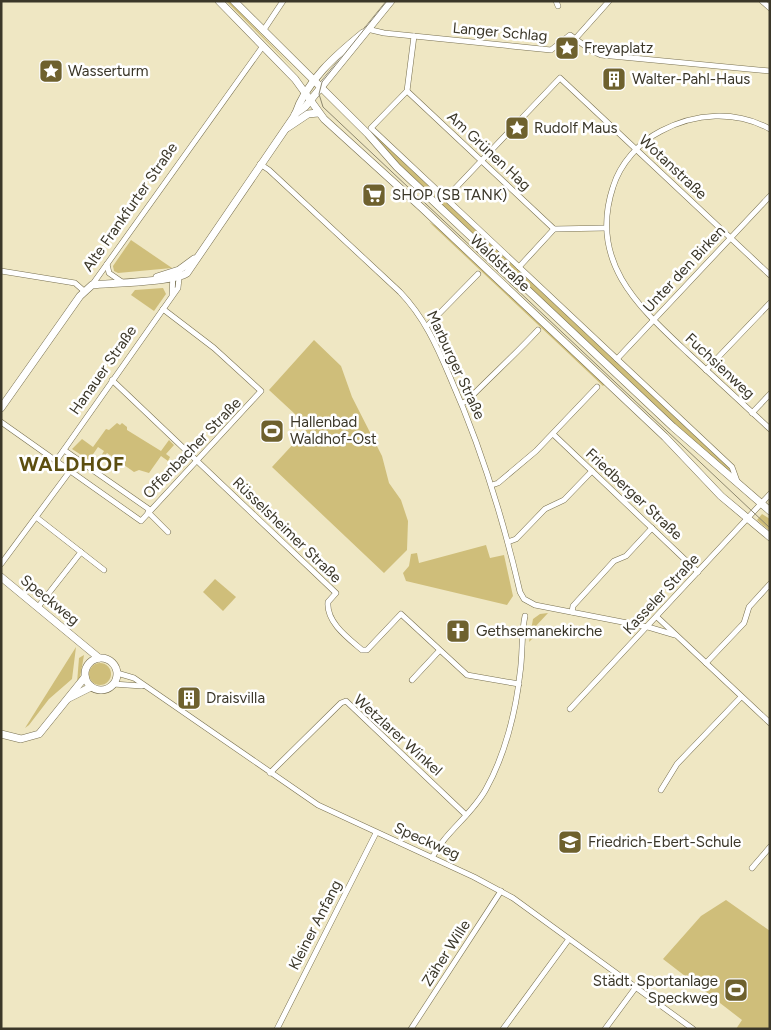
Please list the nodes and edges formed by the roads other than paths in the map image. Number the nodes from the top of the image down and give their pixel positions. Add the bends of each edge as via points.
1 (219, 1) edge
2 (234, 1) edge
3 (283, 1) edge
4 (391, 1) edge
5 (609, 1) edge
6 (762, 1) edge
7 (770, 8) edge
8 (263, 31) junction
9 (364, 31) junction
10 (414, 36) junction
11 (576, 38) junction
12 (263, 46) junction
13 (770, 71) edge
14 (314, 81) junction
15 (320, 87) junction
16 (407, 91) junction
17 (306, 92) junction
18 (311, 99) junction
19 (318, 113) junction
20 (294, 115) junction
21 (284, 129) junction
22 (770, 129) edge
23 (636, 150) junction
24 (481, 160) junction
25 (260, 164) junction
26 (770, 196) edge
27 (446, 198) junction
28 (606, 228) junction
29 (554, 229) junction
30 (730, 238) junction
31 (107, 264) junction
32 (519, 267) junction
33 (1, 271) edge
34 (478, 274) dead end
35 (770, 275) edge
36 (175, 277) junction
37 (122, 282) junction
38 (92, 285) junction
39 (84, 291) junction
40 (770, 303) edge
41 (163, 309) junction
42 (653, 320) junction
43 (427, 326) junction
44 (538, 330) dead end
45 (617, 359) junction
46 (706, 370) junction
47 (112, 380) junction
48 (597, 386) dead end
49 (770, 394) edge
50 (462, 403) junction
51 (1, 408) edge
52 (752, 413) junction
53 (1, 422) edge
54 (770, 430) edge
55 (553, 434) junction
56 (64, 450) junction
57 (56, 461) junction
58 (197, 461) junction
59 (70, 471) junction
60 (592, 471) junction
61 (737, 484) junction
62 (492, 485) junction
63 (770, 494) edge
64 (761, 503) junction
65 (149, 511) junction
66 (770, 511) edge
67 (36, 517) junction
68 (748, 518) junction
69 (652, 528) junction
70 (168, 532) dead end
71 (770, 538) edge
72 (508, 542) junction
73 (81, 552) junction
74 (1, 564) edge
75 (104, 570) dead end
76 (698, 572) junction
77 (1, 577) edge
78 (770, 584) edge
79 (38, 607) junction
80 (572, 612) junction
81 (525, 616) dead end
82 (657, 617) junction
83 (648, 627) junction
84 (675, 635) junction
85 (82, 644) junction
86 (440, 651) junction
87 (99, 658) junction
88 (89, 662) junction
89 (706, 663) junction
90 (117, 673) junction
91 (85, 677) junction
92 (412, 680) dead end
93 (113, 684) junction
94 (519, 684) junction
95 (145, 686) junction
96 (91, 687) junction
97 (741, 697) junction
98 (64, 701) junction
99 (570, 709) dead end
100 (770, 723) edge
101 (1, 734) edge
102 (270, 772) junction
103 (661, 790) dead end
104 (466, 815) junction
105 (376, 833) junction
106 (770, 847) edge
107 (432, 858) junction
108 (752, 868) dead end
109 (501, 891) junction
110 (569, 939) junction
111 (636, 987) junction
112 (277, 1029) edge
113 (411, 1029) edge
114 (504, 1029) edge
115 (605, 1029) edge
116 (693, 1029) edge

1 - 12 main road, Waldstraße
2 - 8 main road, Waldstraße
3 - 8 street
4 - 9 main road
5 - 11 street
6 - 7 street
8 - 14 main road, Waldstraße
9 - 10 street, Langer Schlag
9 - 14 main road
9 - 15 main road via 354,48
10 - 11 street, Langer Schlag via 551,50 570,35
10 - 16 street
11 - 13 street via 600,55
12 - 17 main road, Waldstraße
12 - 31 street, Alte Frankfurter Straße
14 - 15 main road, Waldstraße
14 - 17 main road
15 - 18 main road
15 - 61 main road, Waldstraße via 397,167
16 - 24 street, Am Grünen Hag
16 - 27 street, Waldstraße via 371,128
17 - 18 main road, Waldstraße
17 - 20 main road
18 - 19 main road, Waldstraße
18 - 20 main road
19 - 21 main road via 308,114
19 - 68 main road, Waldstraße via 666,437 721,496
20 - 21 main road
21 - 25 main road
22 - 23 street, Fuchsienweg via 732,117 701,117 658,132
23 - 24 street, Wotanstraße via 560,78
23 - 28 street, Fuchsienweg via 622,167 614,184
23 - 30 street, Wotanstraße
24 - 27 street
24 - 29 street, Am Grünen Hag
25 - 36 main road via 191,268
25 - 43 street, Marburger Straße via 400,292
26 - 30 street, Unter den Birken
27 - 32 street, Waldstraße
28 - 29 street
28 - 42 street, Fuchsienweg via 618,272 630,294
29 - 32 street
30 - 35 street, Wotanstraße
30 - 42 street, Unter den Birken
31 - 37 street via 109,273
31 - 38 street, Alte Frankfurter Straße
32 - 45 street, Waldstraße
33 - 39 street via 75,283
34 - 43 street
36 - 37 main road
36 - 41 street, Hanauer Straße via 172,296
37 - 38 main road
38 - 39 main road, Alte Frankfurter Straße
39 - 51 main road, Alte Frankfurter Straße
40 - 46 street
41 - 47 street, Hanauer Straße
41 - 58 street, Offenbacher Straße via 214,348 261,392
42 - 45 street, Unter den Birken
42 - 46 street, Fuchsienweg
43 - 50 street, Marburger Straße
44 - 50 street via 507,364 499,367
45 - 61 street, Waldstraße via 732,467
46 - 52 street, Fuchsienweg
47 - 56 street, Hanauer Straße
47 - 58 street, Rüsselsheimer Straße
48 - 55 street
49 - 52 street
50 - 62 street, Marburger Straße
52 - 54 street, Fuchsienweg
53 - 57 street
55 - 60 street, Friedberger Straße
55 - 62 street via 519,466
56 - 57 street, Hanauer Straße
56 - 65 street
57 - 59 street
58 - 65 street, Offenbacher Straße
58 - 86 street, Rüsselsheimer Straße via 336,593 328,602 327,609 334,623 362,650 367,650 401,614
59 - 65 street, Offenbacher Straße via 141,521
59 - 67 street
60 - 69 street, Friedberger Straße
60 - 72 street via 564,500 545,509 516,539
61 - 64 main road, Waldstraße
62 - 72 street, Marburger Straße
63 - 64 street, Kasseler Straße
64 - 66 main road, Waldstraße
64 - 68 street, Kasseler Straße
65 - 70 street
67 - 73 street
67 - 74 street
68 - 71 main road, Waldstraße
68 - 76 street, Kasseler Straße
69 - 76 street, Friedberger Straße
69 - 80 street via 626,556 614,561 573,606
72 - 80 street, Marburger Straße via 520,592 530,603
73 - 75 street
73 - 79 street
76 - 82 street, Kasseler Straße
77 - 79 main road, Speckweg
78 - 89 street via 749,607 744,623
79 - 85 main road, Speckweg
80 - 83 street
81 - 94 street
82 - 83 street, Kasseler Straße
82 - 84 street
83 - 84 street
83 - 99 street, Kasseler Straße
84 - 89 street
85 - 87 main road, Speckweg
85 - 88 main road, Speckweg
86 - 92 street
86 - 94 street, Rüsselsheimer Straße via 467,675
87 - 88 main road
87 - 90 main road, Speckweg via 113,664
88 - 91 main road
89 - 97 street
90 - 93 main road
90 - 95 street, Speckweg via 134,678
91 - 96 main road
91 - 98 main road
93 - 95 street
93 - 96 main road via 105,689
94 - 104 street via 490,780
95 - 102 street, Speckweg
96 - 98 main road
97 - 100 street
97 - 103 street via 677,764
98 - 101 main road via 42,732 34,737 21,739
102 - 104 street, Wetzlarer Winkel via 346,701
102 - 105 street, Speckweg via 318,805
104 - 107 street
105 - 107 street, Speckweg
105 - 112 street, Kleiner Anfang
106 - 108 street
107 - 109 street, Speckweg
109 - 110 street, Speckweg
109 - 113 street, Zäher Wille
110 - 111 street, Speckweg
110 - 114 street
111 - 115 street
111 - 116 street, Speckweg

